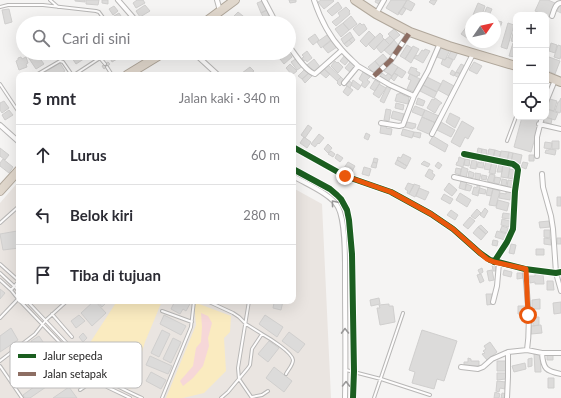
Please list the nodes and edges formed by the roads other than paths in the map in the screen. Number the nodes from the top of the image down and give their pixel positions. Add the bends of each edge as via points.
1 (50, 0) edge
2 (118, 0) edge
3 (217, 0) edge
4 (235, 0) edge
5 (264, 0) edge
6 (314, 0) edge
7 (355, 0) edge
8 (384, 0) edge
9 (561, 3) edge
10 (0, 7) edge
11 (58, 7) junction
12 (220, 11) junction
13 (376, 14) junction
14 (102, 16) edge
15 (132, 16) edge
16 (213, 16) edge
17 (272, 16) edge
18 (552, 16) dead end
19 (410, 32) junction
20 (440, 43) junction
21 (342, 50) junction
22 (473, 53) junction
23 (296, 55) edge
24 (97, 60) edge
25 (102, 60) edge
26 (151, 60) edge
27 (202, 60) edge
28 (105, 64) dead end
29 (513, 65) edge
30 (358, 66) junction
31 (107, 67) dead end
32 (41, 72) edge
33 (70, 72) edge
34 (78, 72) edge
35 (110, 72) edge
36 (132, 72) edge
37 (215, 72) edge
38 (374, 76) junction
39 (558, 81) edge
40 (344, 83) dead end
41 (0, 84) edge
42 (414, 96) junction
43 (549, 97) edge
44 (16, 108) edge
45 (515, 120) edge
46 (541, 120) edge
47 (381, 123) dead end
48 (0, 124) edge
49 (539, 124) junction
50 (561, 130) edge
51 (432, 134) dead end
52 (16, 139) edge
53 (507, 141) dead end
54 (296, 149) edge
55 (464, 154) dead end
56 (537, 156) dead end
57 (296, 171) edge
58 (16, 173) edge
59 (542, 174) dead end
60 (454, 177) dead end
61 (296, 178) edge
62 (0, 191) edge
63 (515, 191) junction
64 (16, 209) edge
65 (0, 223) edge
66 (496, 262) junction
67 (0, 264) edge
68 (526, 269) junction
69 (561, 272) edge
70 (0, 273) edge
71 (556, 273) junction
72 (16, 278) edge
73 (0, 280) edge
74 (15, 287) joint
75 (11, 290) junction
76 (561, 291) edge
77 (16, 296) edge
78 (493, 302) dead end
79 (16, 303) edge
80 (23, 304) edge
81 (30, 304) edge
82 (64, 304) edge
83 (194, 304) edge
84 (214, 304) edge
85 (249, 304) edge
86 (162, 311) dead end
87 (403, 313) dead end
88 (52, 314) junction
89 (0, 318) edge
90 (46, 320) junction
91 (192, 322) junction
92 (246, 324) junction
93 (43, 325) junction
94 (262, 334) junction
95 (72, 337) dead end
96 (25, 342) edge
97 (59, 342) edge
98 (66, 342) edge
99 (527, 350) junction
100 (508, 352) junction
101 (10, 353) edge
102 (542, 353) junction
103 (561, 353) edge
104 (0, 361) edge
105 (0, 366) edge
106 (461, 368) dead end
107 (346, 370) junction
108 (354, 371) junction
109 (286, 374) dead end
110 (561, 374) edge
111 (239, 379) junction
112 (381, 379) junction
113 (10, 381) edge
114 (15, 388) edge
115 (83, 388) edge
116 (109, 388) edge
117 (120, 388) edge
118 (80, 390) dead end
119 (268, 391) dead end
120 (132, 393) junction
121 (430, 395) dead end
122 (22, 398) edge
123 (130, 398) edge
124 (142, 398) edge
125 (162, 398) edge
126 (221, 398) edge
127 (252, 398) edge
128 (345, 398) edge
129 (353, 398) edge
130 (374, 398) edge
131 (507, 398) edge

1 - 11 lane
2 - 15 street
3 - 12 street
4 - 12 highway
5 - 17 street
6 - 21 street via 326,28
7 - 13 highway
8 - 13 street
9 - 18 street via 556,5
10 - 11 lane
11 - 14 lane via 96,11
12 - 16 highway
13 - 19 highway
19 - 20 highway
19 - 38 street via 391,60
20 - 22 highway
20 - 42 street
21 - 23 street via 315,74 306,68
21 - 30 street
22 - 29 highway
22 - 51 street
24 - 34 lane
25 - 28 lane
26 - 36 highway
27 - 37 street
30 - 38 street
30 - 40 street
31 - 35 lane
32 - 33 lane via 58,61
38 - 42 street
39 - 43 street
41 - 44 lane
42 - 47 street via 402,126
45 - 53 lane
46 - 49 street
48 - 52 street
49 - 50 street
49 - 56 street
54 - 66 street via 345,176 391,192 431,214 460,234 484,257
55 - 63 street via 513,164 518,170
57 - 108 street via 330,189 341,199 347,210 352,254
58 - 62 highway
59 - 71 street via 553,230
60 - 63 street
107 -> 61 street via 344,247 340,213 338,206 329,197
63 - 66 street via 513,229
64 - 65 lane
66 - 68 street
66 - 78 street via 497,286
67 - 72 lane
68 - 71 street
68 - 99 street
69 - 71 street
70 - 74 lane
71 - 76 street
73 - 75 lane
74 - 75 lane
75 - 77 lane
79 - 89 lane
80 - 93 lane
81 - 90 lane
82 - 88 lane
83 - 91 lane
84 - 92 lane via 239,316
85 - 92 lane
86 - 91 lane
87 - 112 lane
88 - 90 lane
88 - 95 lane
90 - 93 lane
90 - 98 lane
91 - 125 lane
92 - 94 lane
92 - 111 lane via 238,361
93 - 96 lane
93 - 97 lane
94 - 109 lane via 292,358 292,364
94 - 111 lane via 252,349 250,365
99 - 100 street
99 - 102 street
100 - 106 street via 478,369
100 - 131 street
101 - 104 lane
102 - 103 street
102 - 110 street via 546,368 550,372
105 - 113 lane
107 - 108 lane
128 -> 107 street
108 - 112 lane
108 - 129 street
111 - 126 lane
111 - 127 lane
112 - 121 lane
112 - 130 lane
114 - 122 lane
115 - 118 lane
116 - 123 lane
117 - 120 lane
119 - 127 lane
120 - 123 lane
120 - 124 lane

